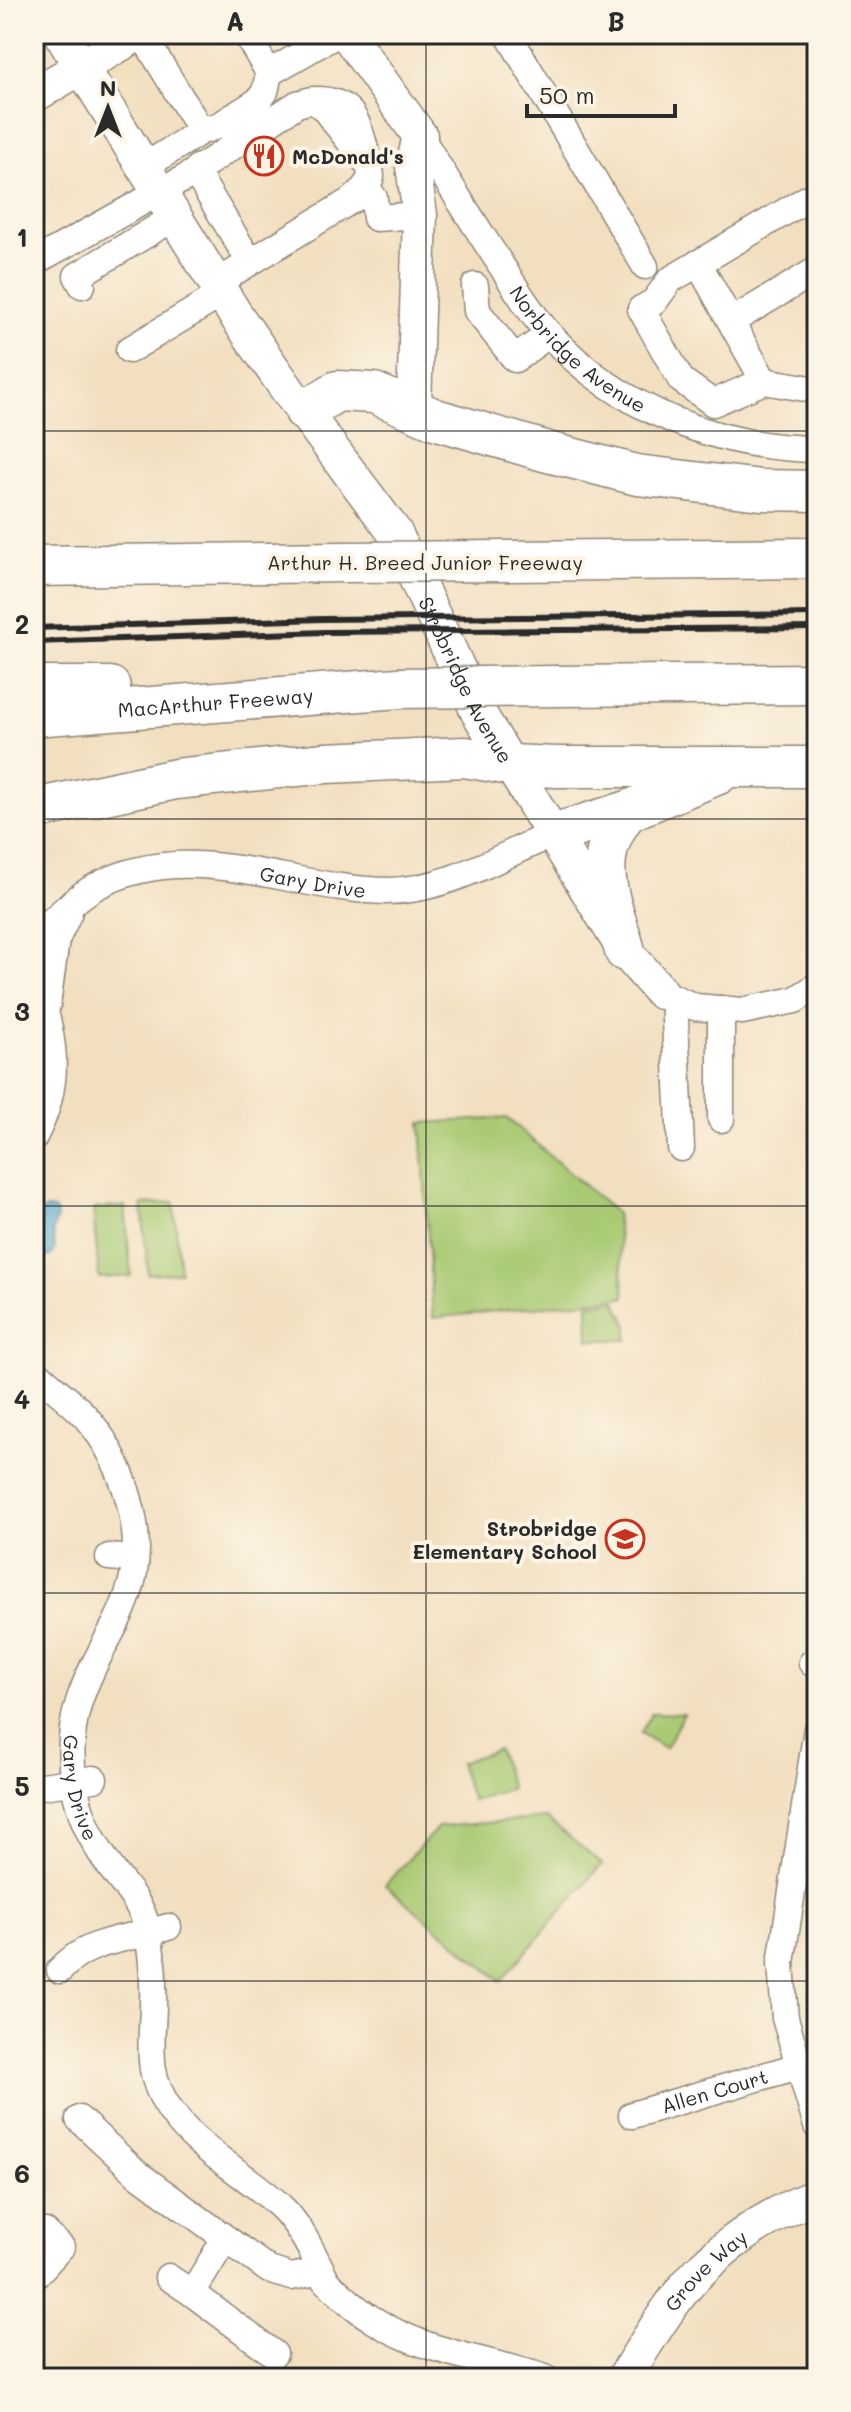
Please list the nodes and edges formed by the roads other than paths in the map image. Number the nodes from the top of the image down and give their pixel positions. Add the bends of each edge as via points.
1 (61, 34) edge
2 (140, 34) edge
3 (246, 34) edge
4 (337, 34) edge
5 (347, 34) edge
6 (508, 34) edge
7 (83, 66) junction
8 (269, 73) junction
9 (34, 95) edge
10 (201, 131) junction
11 (420, 136) junction
12 (199, 167) junction
13 (368, 176) junction
14 (160, 192) junction
15 (817, 193) edge
16 (420, 215) junction
17 (34, 262) edge
18 (250, 262) junction
19 (698, 263) junction
20 (645, 266) dead end
21 (817, 270) edge
22 (82, 285) dead end
23 (475, 286) dead end
24 (219, 289) junction
25 (732, 321) junction
26 (549, 334) junction
27 (129, 350) dead end
28 (764, 381) junction
29 (817, 390) edge
30 (414, 408) junction
31 (305, 411) junction
32 (817, 449) edge
33 (817, 491) edge
34 (817, 558) edge
35 (34, 566) edge
36 (817, 684) edge
37 (34, 687) edge
38 (399, 688) junction
39 (34, 716) edge
40 (511, 765) junction
41 (742, 766) junction
42 (817, 767) edge
43 (34, 809) edge
44 (628, 811) junction
45 (562, 849) junction
46 (83, 896) junction
47 (34, 917) edge
48 (34, 937) edge
49 (625, 951) junction
50 (34, 975) edge
51 (817, 986) edge
52 (668, 995) junction
53 (721, 1009) junction
54 (46, 1012) junction
55 (721, 1119) dead end
56 (34, 1137) edge
57 (681, 1148) dead end
58 (34, 1370) edge
59 (109, 1557) dead end
60 (135, 1559) junction
61 (817, 1729) edge
62 (84, 1781) junction
63 (34, 1787) edge
64 (158, 1931) junction
65 (60, 1970) dead end
66 (798, 2066) junction
67 (632, 2115) dead end
68 (79, 2119) dead end
69 (817, 2126) edge
70 (817, 2196) edge
71 (45, 2232) dead end
72 (225, 2239) junction
73 (321, 2276) junction
74 (34, 2277) edge
75 (168, 2277) dead end
76 (192, 2293) junction
77 (274, 2354) dead end
78 (545, 2378) edge
79 (624, 2378) edge

1 - 7 main road, Strobridge Avenue
2 - 7 main road
2 - 10 street
3 - 8 street
4 - 8 street
5 - 11 main road
6 - 20 street
7 - 9 main road
7 - 14 main road, Strobridge Avenue
8 - 10 street via 258,101
10 - 14 street
11 - 16 main road via 413,166
11 - 26 street, Norbridge Avenue
12 - 13 street via 297,104 312,100 322,106
12 - 14 street
12 - 18 street via 198,176
13 - 16 street via 376,218
13 - 18 street via 355,198
14 - 17 street
14 - 22 street via 77,276
14 - 24 main road, Strobridge Avenue
15 - 19 street
16 - 30 main road
18 - 24 street
19 - 25 street
19 - 28 street via 670,280 654,302 641,309 681,380 713,403
21 - 25 street
23 - 26 street via 477,311 515,359
24 - 27 street
24 - 31 main road, Strobridge Avenue
25 - 28 street
26 - 32 street, Norbridge Avenue via 601,379 686,426 753,443
28 - 29 street
30 - 31 highway via 374,393 337,391
30 - 33 highway via 435,419 637,475
31 - 40 main road, Strobridge Avenue via 395,533 478,712
34 - 35 highway, Arthur H. Breed Junior Freeway, bridge
36 - 38 highway, bridge
37 - 38 highway
38 - 39 highway, MacArthur Freeway
40 - 41 highway
40 - 43 highway via 465,757 288,766 176,779
40 - 45 main road, Strobridge Avenue
41 - 42 highway
41 - 44 highway
44 - 45 highway
44 - 49 highway via 614,827 604,859
45 - 46 street, Gary Drive via 388,891 200,864 119,876
45 - 49 main road, Strobridge Avenue
46 - 47 street
46 - 48 street, Gary Drive
46 - 54 street via 56,940
49 - 52 main road, Strobridge Avenue
50 - 54 street
51 - 53 street via 795,1000 742,1011
52 - 53 street via 695,1007
52 - 57 street
53 - 55 street
54 - 56 street via 61,1040 52,1090
58 - 60 street, Gary Drive via 74,1393 98,1433 133,1520
59 - 60 street
60 - 62 street, Gary Drive via 130,1591 77,1706 71,1739
61 - 66 street via 781,1963 785,2018
62 - 63 street
62 - 64 street, Gary Drive via 82,1817 91,1837
64 - 65 street via 93,1945
64 - 73 street, Gary Drive via 151,2070 160,2093 188,2133 294,2221
66 - 67 street, Allen Court
66 - 69 street
68 - 72 street via 139,2175
70 - 79 main road, Grove Way via 745,2233 701,2269
71 - 74 street via 61,2247
72 - 73 street via 269,2270 291,2277
72 - 76 street
73 - 78 street, Gary Drive via 374,2321 402,2335
75 - 76 street
76 - 77 street

